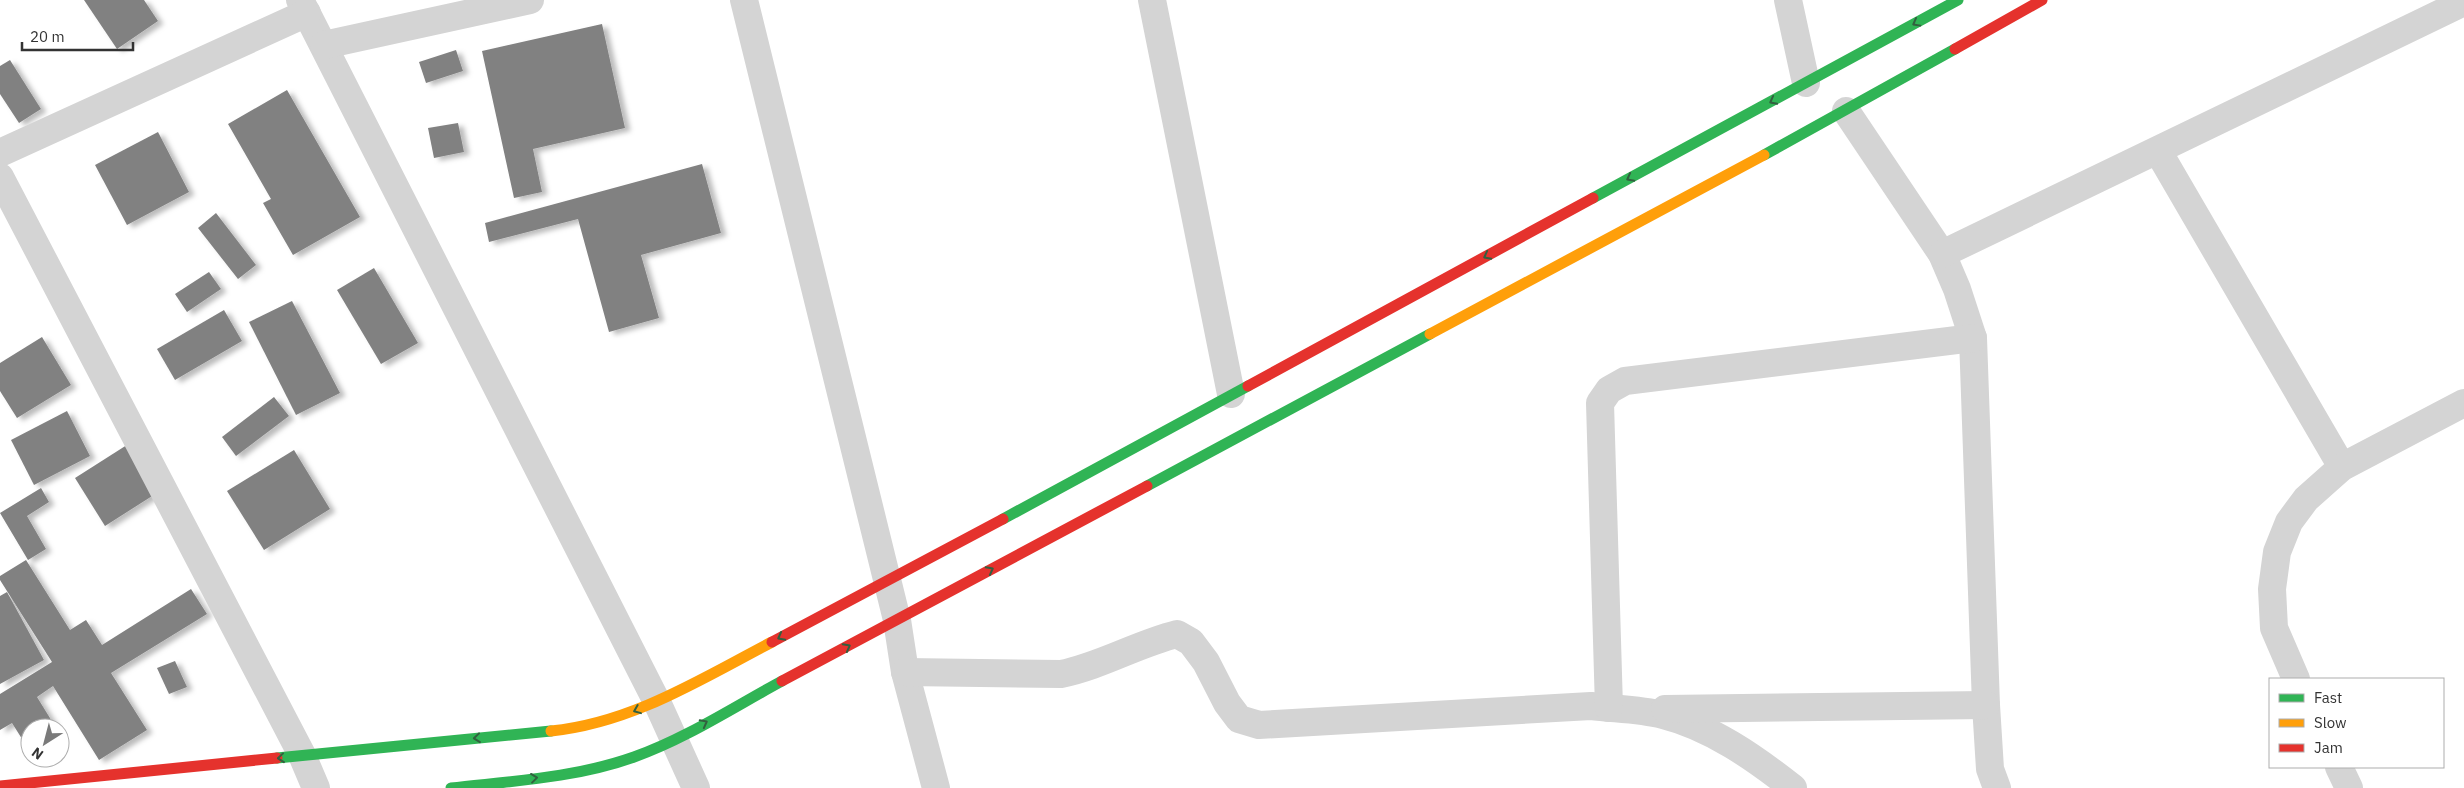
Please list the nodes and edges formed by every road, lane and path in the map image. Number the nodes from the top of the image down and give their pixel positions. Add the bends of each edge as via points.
1 (530, 0) edge
2 (744, 0) edge
3 (1152, 0) edge
4 (1788, 0) edge
5 (1958, 0) edge
6 (2042, 0) edge
7 (2464, 2) edge
8 (303, 6) edge
9 (324, 45) junction
10 (1806, 83) junction
11 (1846, 111) junction
12 (2158, 151) junction
13 (0, 153) edge
14 (0, 177) edge
15 (1942, 254) junction
16 (1973, 338) junction
17 (1232, 394) junction
18 (2464, 403) edge
19 (2342, 467) junction
20 (887, 582) junction
21 (897, 620) junction
22 (905, 672) junction
23 (2296, 678) edge
24 (657, 702) junction
25 (1986, 706) junction
26 (1618, 709) junction
27 (674, 739) junction
28 (302, 755) junction
29 (2339, 768) edge
30 (0, 786) edge
31 (316, 788) edge
32 (451, 788) edge
33 (696, 788) edge
34 (936, 788) edge
35 (1793, 788) edge
36 (1998, 788) edge
37 (2349, 788) edge

1 - 9 street
2 - 20 street
3 - 17 street
4 - 10 street
5 -> 10 street
6 - 11 street
7 - 12 street
8 - 9 street
8 - 13 street
9 - 24 street
10 -> 17 street
11 - 15 street
21 -> 11 street
12 - 15 street
12 - 19 street
14 - 28 street
15 - 16 street
16 - 25 street
16 - 26 street via 1625,381 1609,390 1600,403
17 - 20 street
18 - 19 street
19 - 23 street via 2306,500 2289,522 2277,552 2272,589 2274,628
20 - 21 street
20 -> 24 street
21 - 22 street
27 -> 21 street
22 - 26 street via 1061,674 1082,670 1177,634 1191,642 1206,662 1238,720 1259,725 1591,706
22 - 34 street
24 - 27 street
24 -> 28 street via 614,719 584,726
25 - 26 street
25 - 36 street via 1990,769
26 - 35 street via 1664,715 1698,728 1766,767
32 -> 27 street via 576,773 634,757
27 - 33 street
28 -> 30 street
28 - 31 street
29 - 37 street

